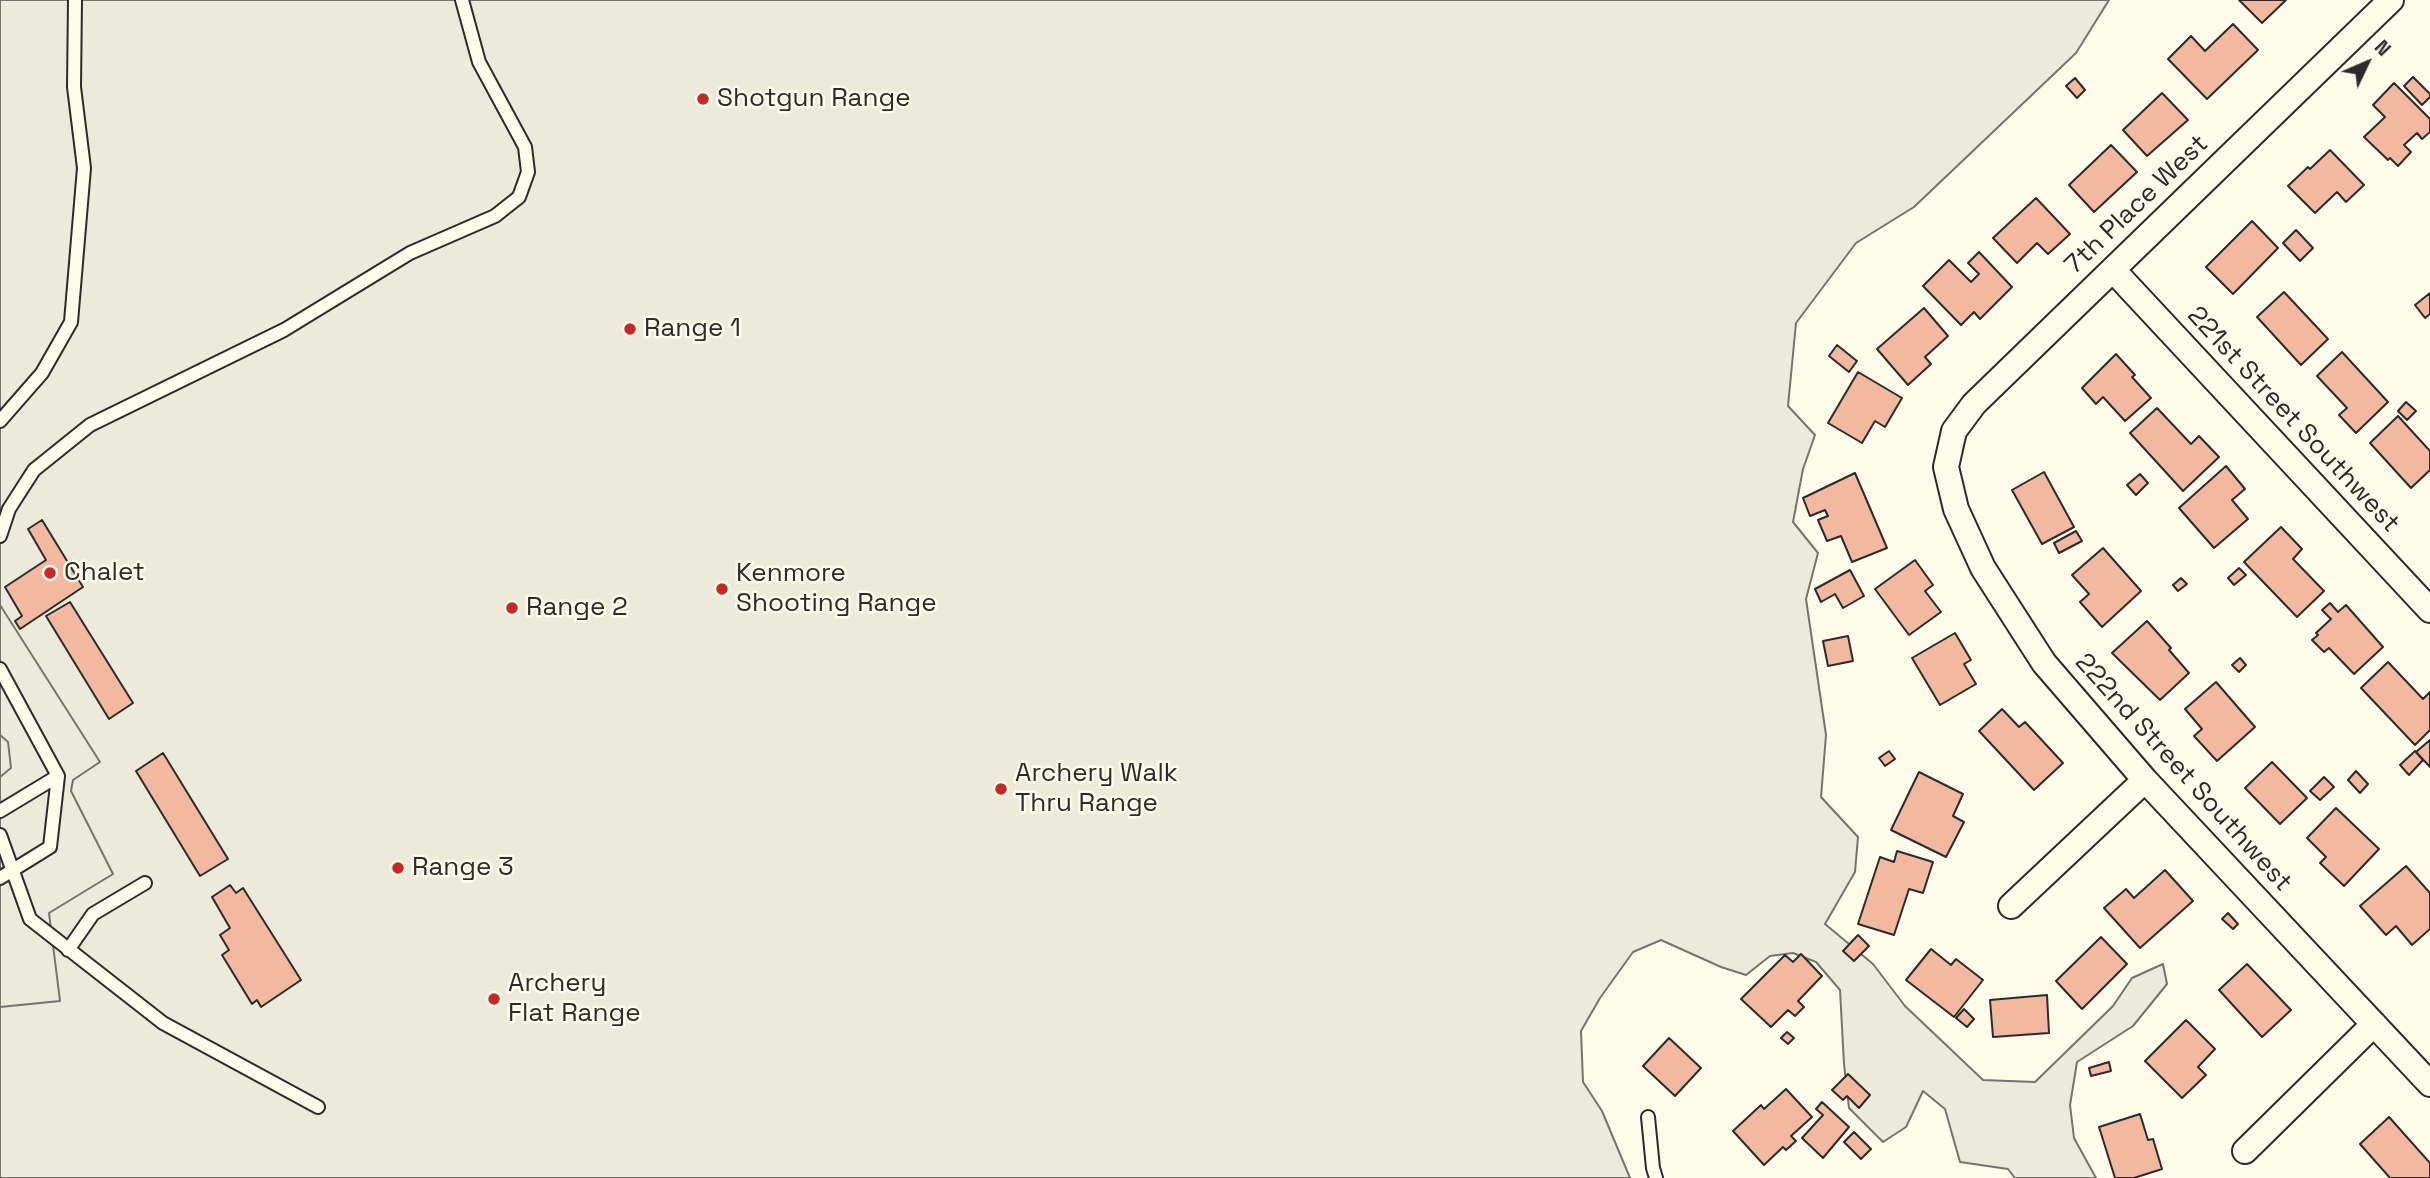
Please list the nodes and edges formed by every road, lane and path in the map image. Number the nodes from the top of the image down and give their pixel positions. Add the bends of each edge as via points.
1 (75, 0) edge
2 (462, 0) edge
3 (2391, 0) edge
4 (2113, 270) junction
5 (0, 421) edge
6 (1946, 467) joint
7 (0, 536) edge
8 (2430, 610) edge
9 (0, 669) edge
10 (58, 776) junction
11 (2145, 780) junction
12 (0, 811) edge
13 (0, 835) edge
14 (6, 874) edge
15 (145, 883) dead end
16 (2011, 906) dead end
17 (68, 950) junction
18 (2374, 1024) junction
19 (2430, 1084) edge
20 (318, 1107) dead end
21 (1648, 1117) dead end
22 (2245, 1151) dead end
23 (1656, 1178) edge

1 - 5 lane via 74,87 84,168 71,322 42,373
2 - 7 lane via 480,62 525,147 528,172 519,197 495,216 410,253 284,330 90,425 34,470 9,509
3 - 4 street, 7th Place West
4 - 6 street, 7th Place West via 1974,404 1954,431
4 - 8 street, 221st Street Southwest
6 - 11 street, 222nd Street Southwest via 1956,509 1990,579 2044,663
9 - 10 lane
10 - 12 lane
10 - 14 lane via 50,847
11 - 16 street
11 - 18 street, 222nd Street Southwest
13 - 14 lane
14 - 17 lane via 30,919
15 - 17 lane via 93,914
17 - 20 lane via 163,1023
18 - 19 street, 222nd Street Southwest
18 - 22 street
21 - 23 lane

